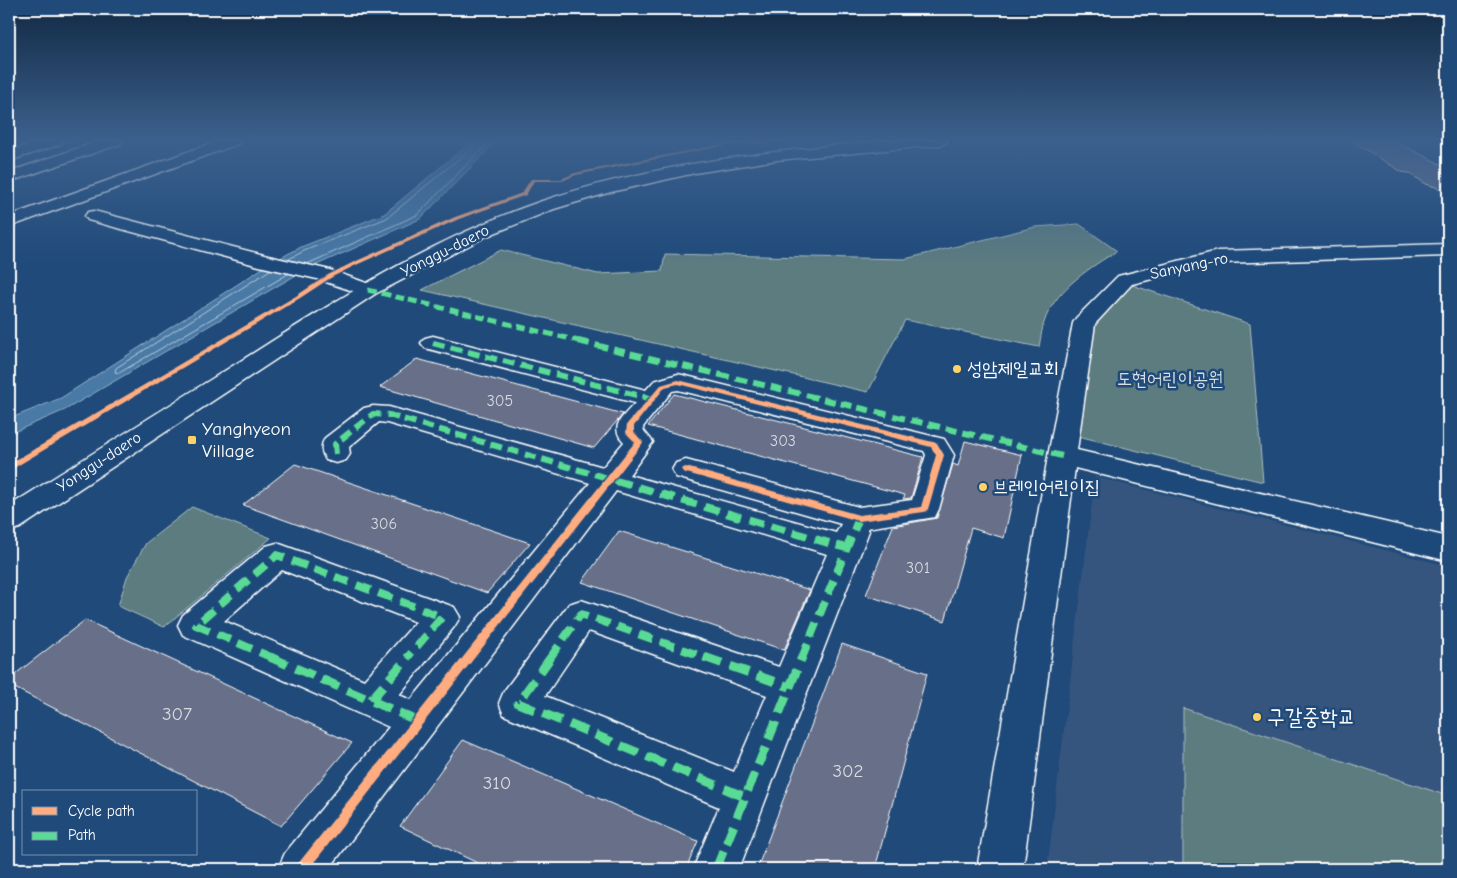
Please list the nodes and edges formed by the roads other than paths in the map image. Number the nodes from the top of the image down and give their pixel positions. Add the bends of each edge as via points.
1 (126, 182) edge
2 (634, 182) edge
3 (94, 216) dead end
4 (9, 222) edge
5 (1448, 250) edge
6 (368, 290) junction
7 (433, 343) dead end
8 (652, 399) junction
9 (336, 454) dead end
10 (1062, 456) junction
11 (686, 470) dead end
12 (610, 480) junction
13 (9, 520) edge
14 (852, 533) junction
15 (1448, 549) edge
16 (790, 688) junction
17 (371, 700) junction
18 (418, 721) junction
19 (745, 797) junction
20 (301, 869) edge
21 (716, 869) edge
22 (1000, 869) edge

1 - 4 main road
2 - 6 main road, Yonggu-daero via 548,205 480,232
3 - 6 main road via 323,274
5 - 10 main road, Sanyang-ro via 1218,257 1125,280 1084,323
6 - 13 main road, Yonggu-daero
7 - 8 main road
8 - 12 main road via 630,426 630,433 639,442
8 - 14 main road via 663,386 678,382 934,446 940,455 924,509
9 - 12 main road via 335,444 373,414 389,415
10 - 15 main road
10 - 22 main road, Sanyang-ro
11 - 14 main road
12 - 14 main road
12 - 18 main road
14 - 16 main road
16 - 19 main road
16 - 19 main road via 582,614 518,704
17 - 17 main road via 205,629 196,625 278,555 442,617
17 - 18 main road
18 - 20 main road
19 - 21 main road

